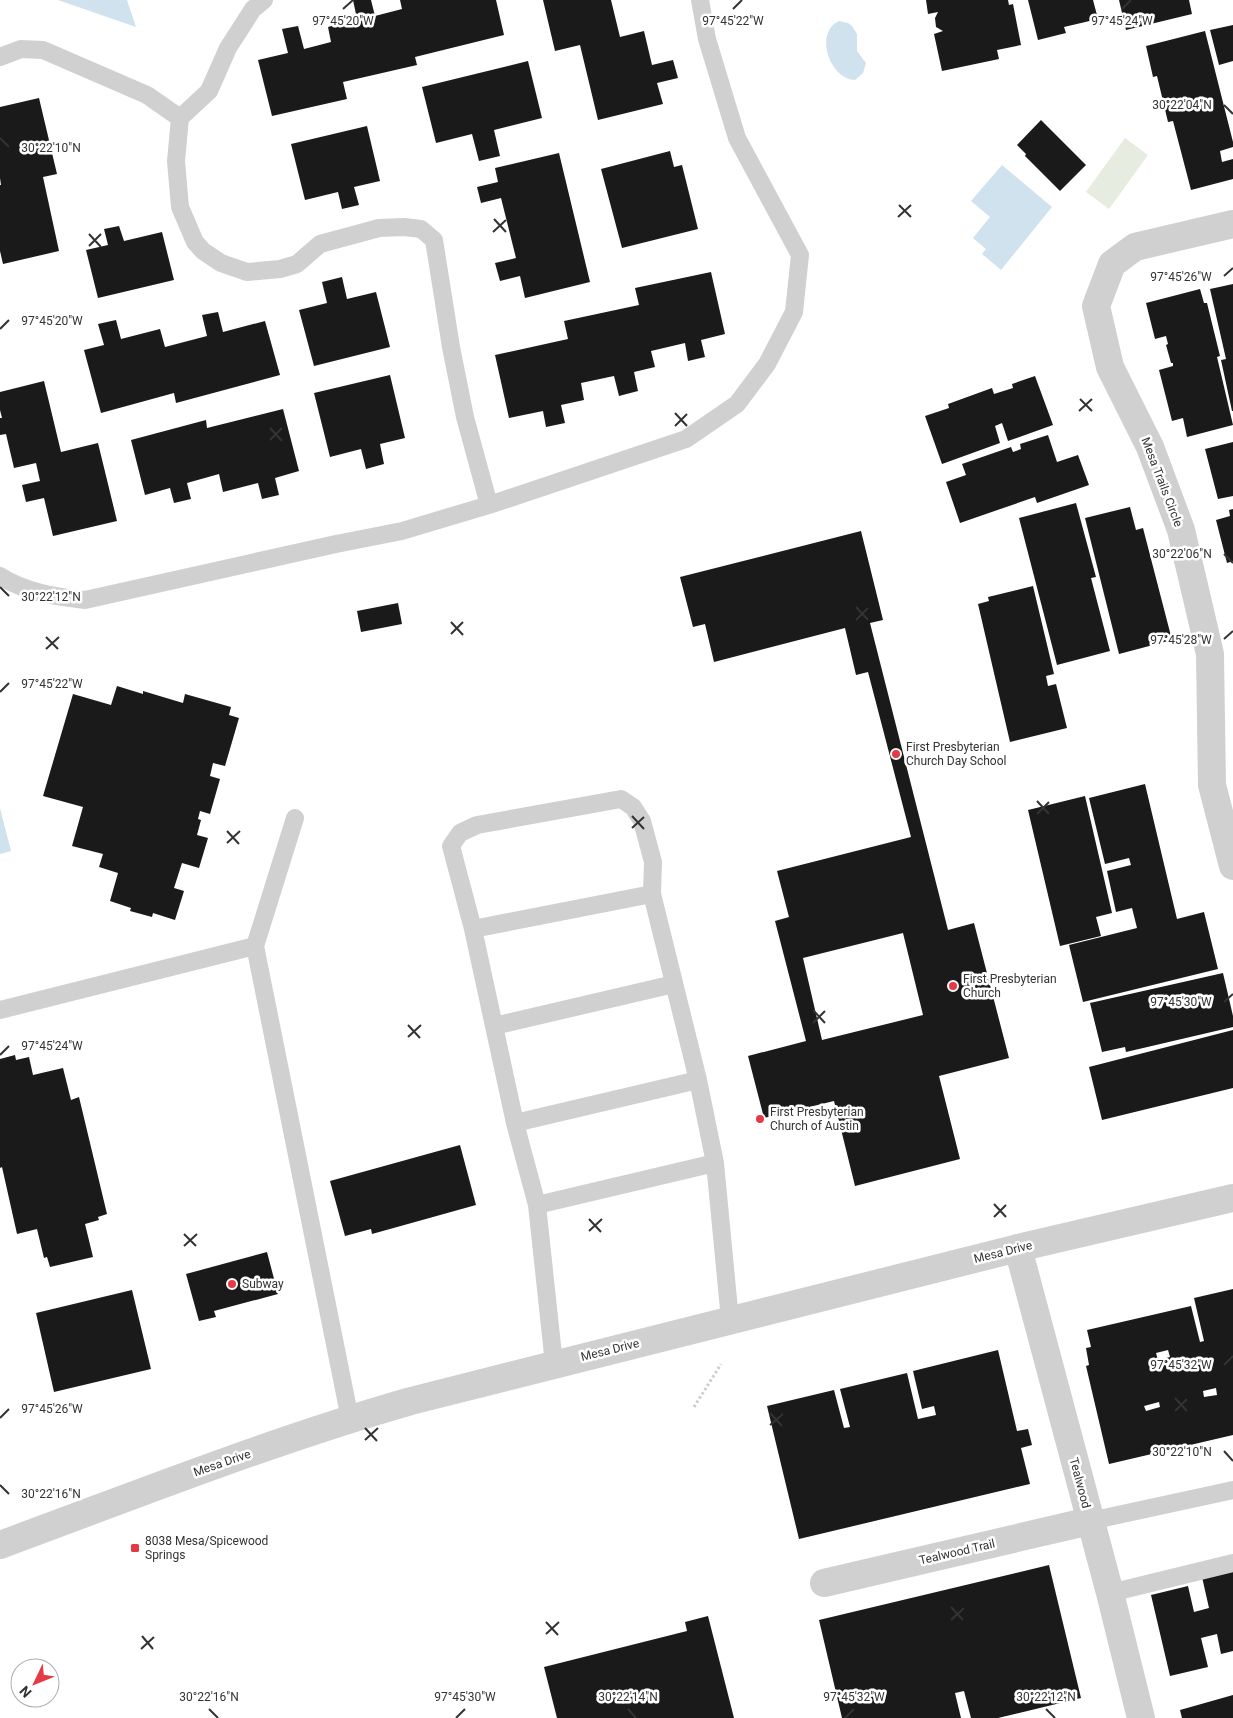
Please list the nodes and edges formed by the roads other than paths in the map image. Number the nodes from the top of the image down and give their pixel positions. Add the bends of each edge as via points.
1 (264, 0) edge
2 (700, 0) edge
3 (0, 57) edge
4 (180, 118) junction
5 (1233, 224) edge
6 (489, 506) junction
7 (0, 576) edge
8 (295, 818) dead end
9 (1233, 866) edge
10 (652, 894) junction
11 (472, 929) junction
12 (255, 946) junction
13 (674, 984) junction
14 (0, 1010) edge
15 (494, 1026) junction
16 (698, 1080) junction
17 (516, 1123) junction
18 (715, 1163) junction
19 (1233, 1198) edge
20 (537, 1205) junction
21 (1018, 1248) junction
22 (730, 1320) junction
23 (554, 1364) junction
24 (350, 1418) junction
25 (1233, 1490) edge
26 (1090, 1521) junction
27 (0, 1545) edge
28 (1233, 1563) edge
29 (824, 1583) dead end
30 (1110, 1593) junction
31 (1141, 1718) edge

1 - 4 lane via 253,10 228,48 209,90
2 - 6 lane via 707,39 737,138 800,255 794,312 767,364 737,404 686,439
3 - 4 lane via 21,49 43,50 148,95
4 - 6 lane via 176,161 180,208 195,242 221,263 247,272 280,268 297,264 320,244 379,228 421,230 434,240 465,417
5 - 9 street, Mesa Trails Circle via 1135,247 1112,264 1096,306 1110,367 1150,447 1181,530 1210,654 1212,785
6 - 7 lane via 402,531 85,600 51,597 8,582
8 - 12 lane
10 - 11 lane
10 - 11 lane via 653,862 642,821 633,806 621,799 477,825 460,833 451,846
10 - 13 lane
11 - 15 lane
12 - 14 lane
12 - 24 lane
13 - 15 lane
13 - 16 lane
15 - 17 lane
16 - 17 lane
16 - 18 lane
17 - 20 lane
18 - 20 lane
18 - 22 lane
19 - 21 street, Mesa Drive
20 - 23 lane
21 - 22 street, Mesa Drive
21 - 26 street, Tealwood
22 - 23 street, Mesa Drive
23 - 24 street, Mesa Drive
24 - 27 street, Mesa Drive
25 - 26 lane
26 - 29 street, Tealwood Trail
26 - 30 street, Tealwood
28 - 30 lane
30 - 31 street, Tealwood

